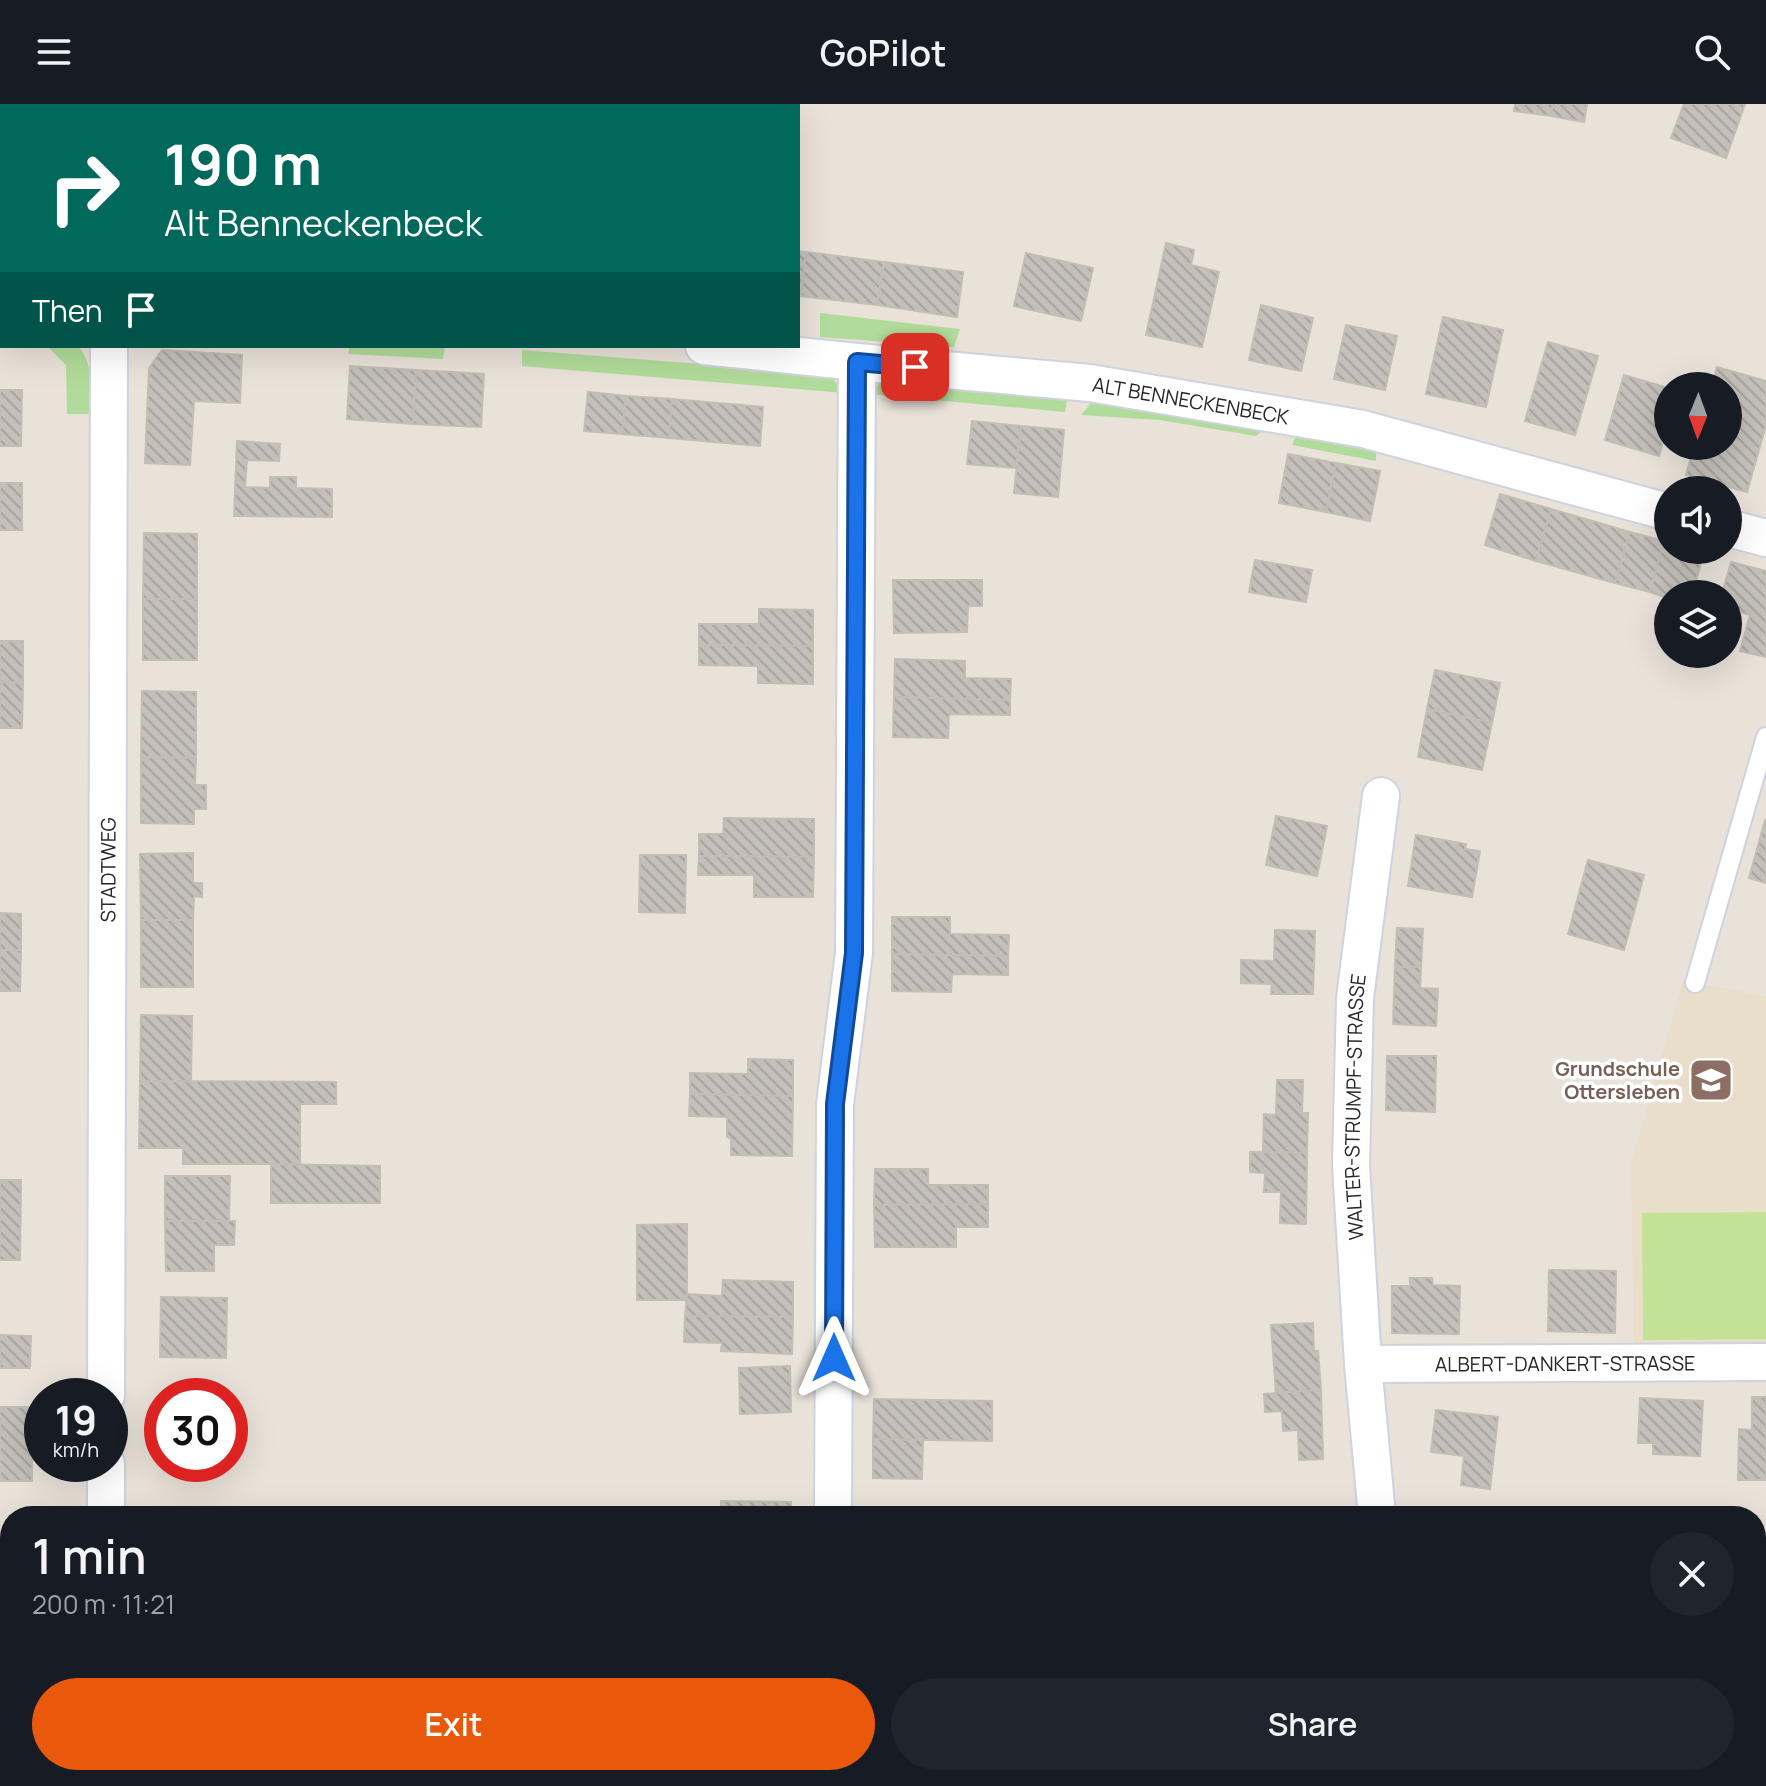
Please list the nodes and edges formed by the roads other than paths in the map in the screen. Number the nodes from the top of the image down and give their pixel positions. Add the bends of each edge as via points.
1 (109, 348) edge
2 (723, 348) edge
3 (857, 362) junction
4 (1654, 508) edge
5 (1742, 532) edge
6 (1766, 538) edge
7 (1766, 737) edge
8 (1381, 796) dead end
9 (1695, 983) dead end
10 (1766, 1362) edge
11 (1363, 1364) junction
12 (106, 1378) edge
13 (106, 1482) edge
14 (106, 1506) edge
15 (833, 1506) edge
16 (1376, 1506) edge

1 - 12 street, STADTWEG
2 - 3 street, ALT BENNECKENBECK
3 - 4 street, ALT BENNECKENBECK via 1090,383 1363,429
3 - 15 street via 854,953 835,1104
5 - 6 street
7 - 9 lane
8 - 11 street, WALTER-STRUMPF-STRASSE via 1355,998 1351,1166
10 - 11 street, ALBERT-DANKERT-STRASSE
11 - 16 street, WALTER-STRUMPF-STRASSE
13 - 14 street

